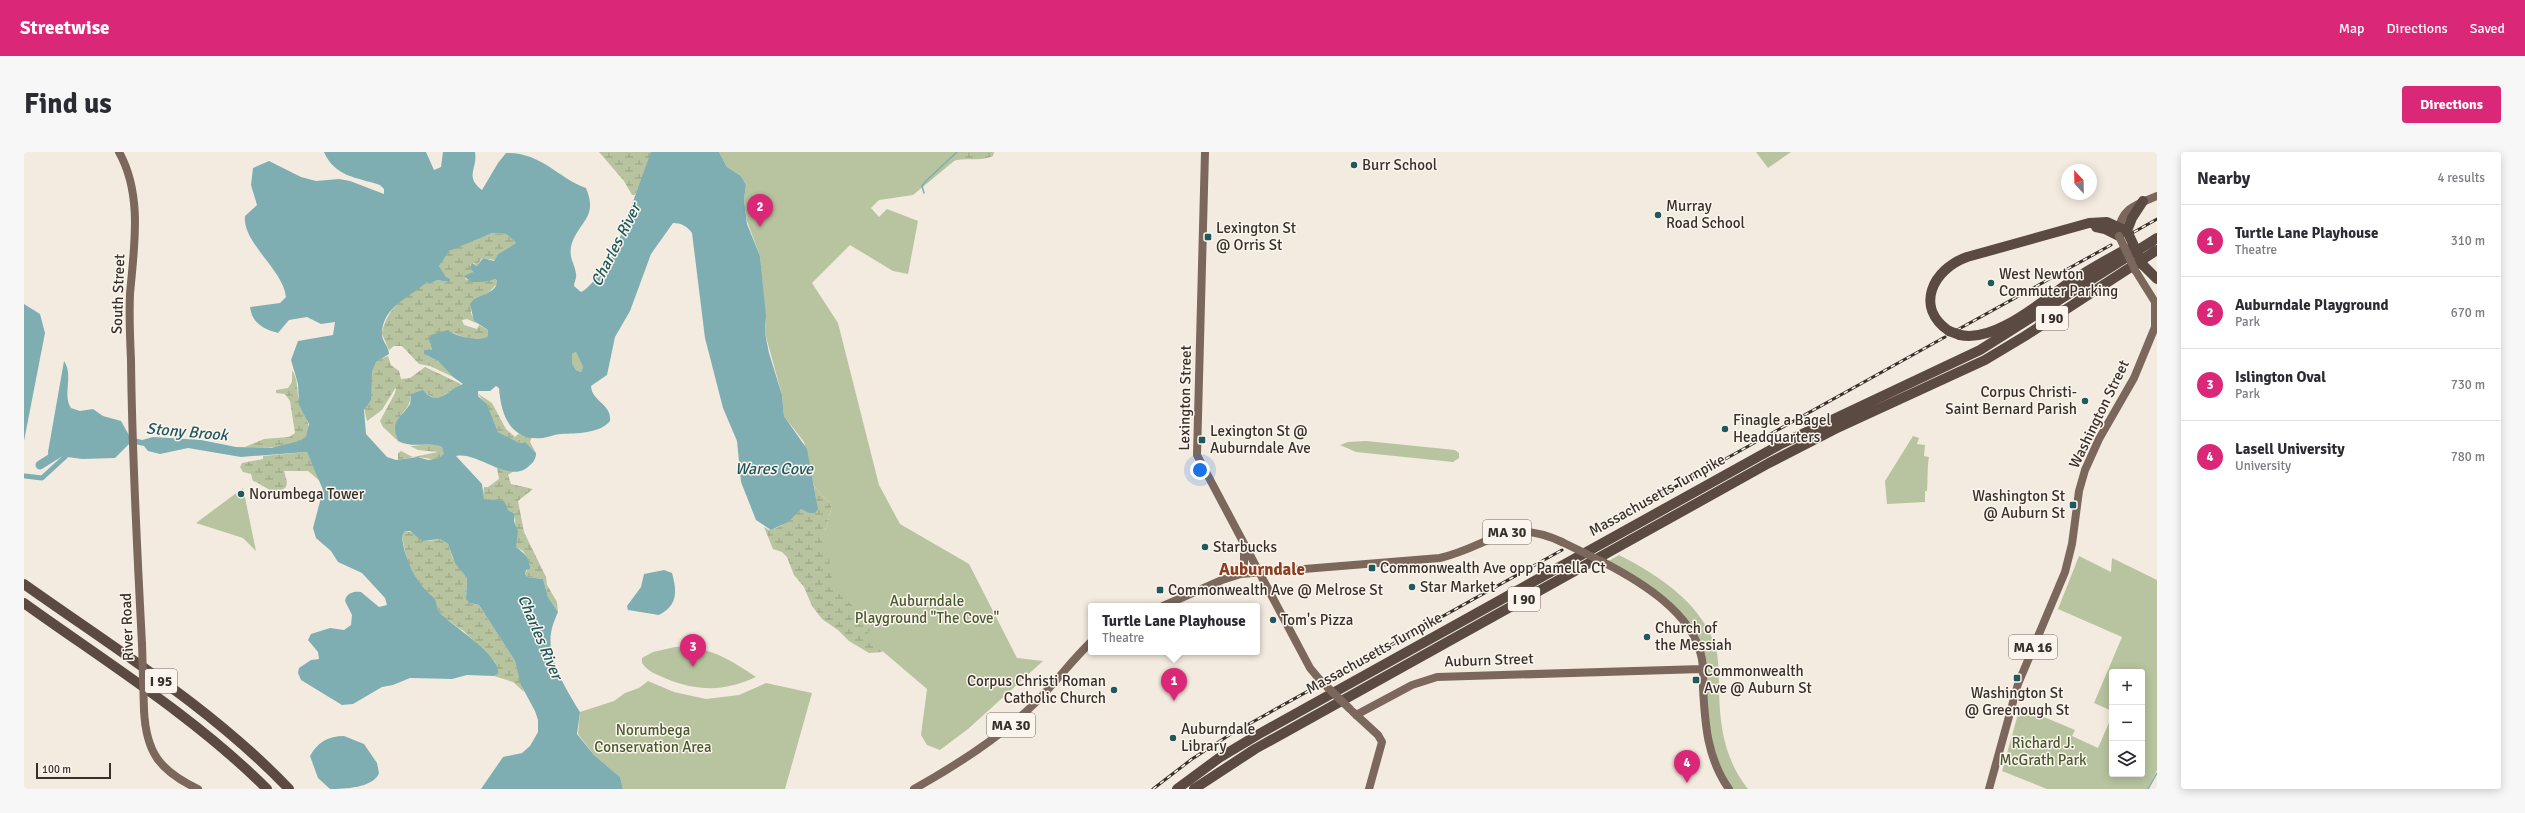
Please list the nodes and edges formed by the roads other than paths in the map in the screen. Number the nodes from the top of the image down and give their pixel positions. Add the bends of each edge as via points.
1 (119, 152) edge
2 (1205, 152) edge
3 (2157, 196) edge
4 (2143, 201) joint
5 (2122, 232) junction
6 (2157, 237) edge
7 (2157, 250) edge
8 (2141, 264) junction
9 (2157, 270) edge
10 (2157, 279) edge
11 (2156, 326) edge
12 (132, 440) joint
13 (1243, 544) junction
14 (1259, 572) junction
15 (1230, 577) junction
16 (24, 584) edge
17 (1170, 603) edge
18 (24, 604) edge
19 (1088, 645) edge
20 (1702, 669) junction
21 (1356, 715) junction
22 (198, 789) edge
23 (267, 789) edge
24 (289, 789) edge
25 (914, 789) edge
26 (1177, 789) edge
27 (1194, 789) edge
28 (1369, 789) edge
29 (1729, 789) edge
30 (1989, 789) edge

1 - 12 main road, South Street via 131,181 135,205 130,314
2 - 13 main road, Lexington Street via 1197,452 1201,465
3 - 4 main road
4 - 5 highway
5 - 6 highway, bridge via 2100,227 2070,230 1967,257 1951,264 1935,280 1931,293 1932,306 1939,322 1949,331 1960,335 1980,336 1996,330 2081,275 2135,244
5 - 8 highway, bridge
6 - 26 highway, Massachusetts Turnpike / I 90 via 1988,345 1830,419 1765,453 1259,734 1219,758
7 - 27 highway, Massachusetts Turnpike / I 90 via 1993,355 1769,462 1255,749
8 - 9 highway
8 - 10 highway
8 - 11 main road, Washington Street / MA 16 via 2155,302
11 - 30 main road, Washington Street / MA 16 via 2134,378 2099,438 2085,470 2065,572 2018,684
12 - 22 main road, River Road, bridge via 147,737 157,760 173,776
13 - 14 main road, Lexington Street
13 - 15 main road via 1244,564 1239,572
14 - 15 main road, MA 30
14 - 20 main road, MA 30, bridge via 1440,558 1464,551 1503,533 1537,532 1605,563 1636,581 1679,616 1696,640 1702,657
14 - 21 main road, Lexington Street, bridge via 1308,664 1320,680
15 - 17 main road, MA 30
16 - 24 highway, I 95 via 208,716
18 - 23 highway, I 95 via 196,727
19 - 25 main road, MA 30 via 1046,692 1006,730
20 - 21 main road, Auburn Street via 1439,676 1415,684
20 - 29 main road, MA 30 via 1710,749 1716,767
21 - 28 main road via 1382,742

